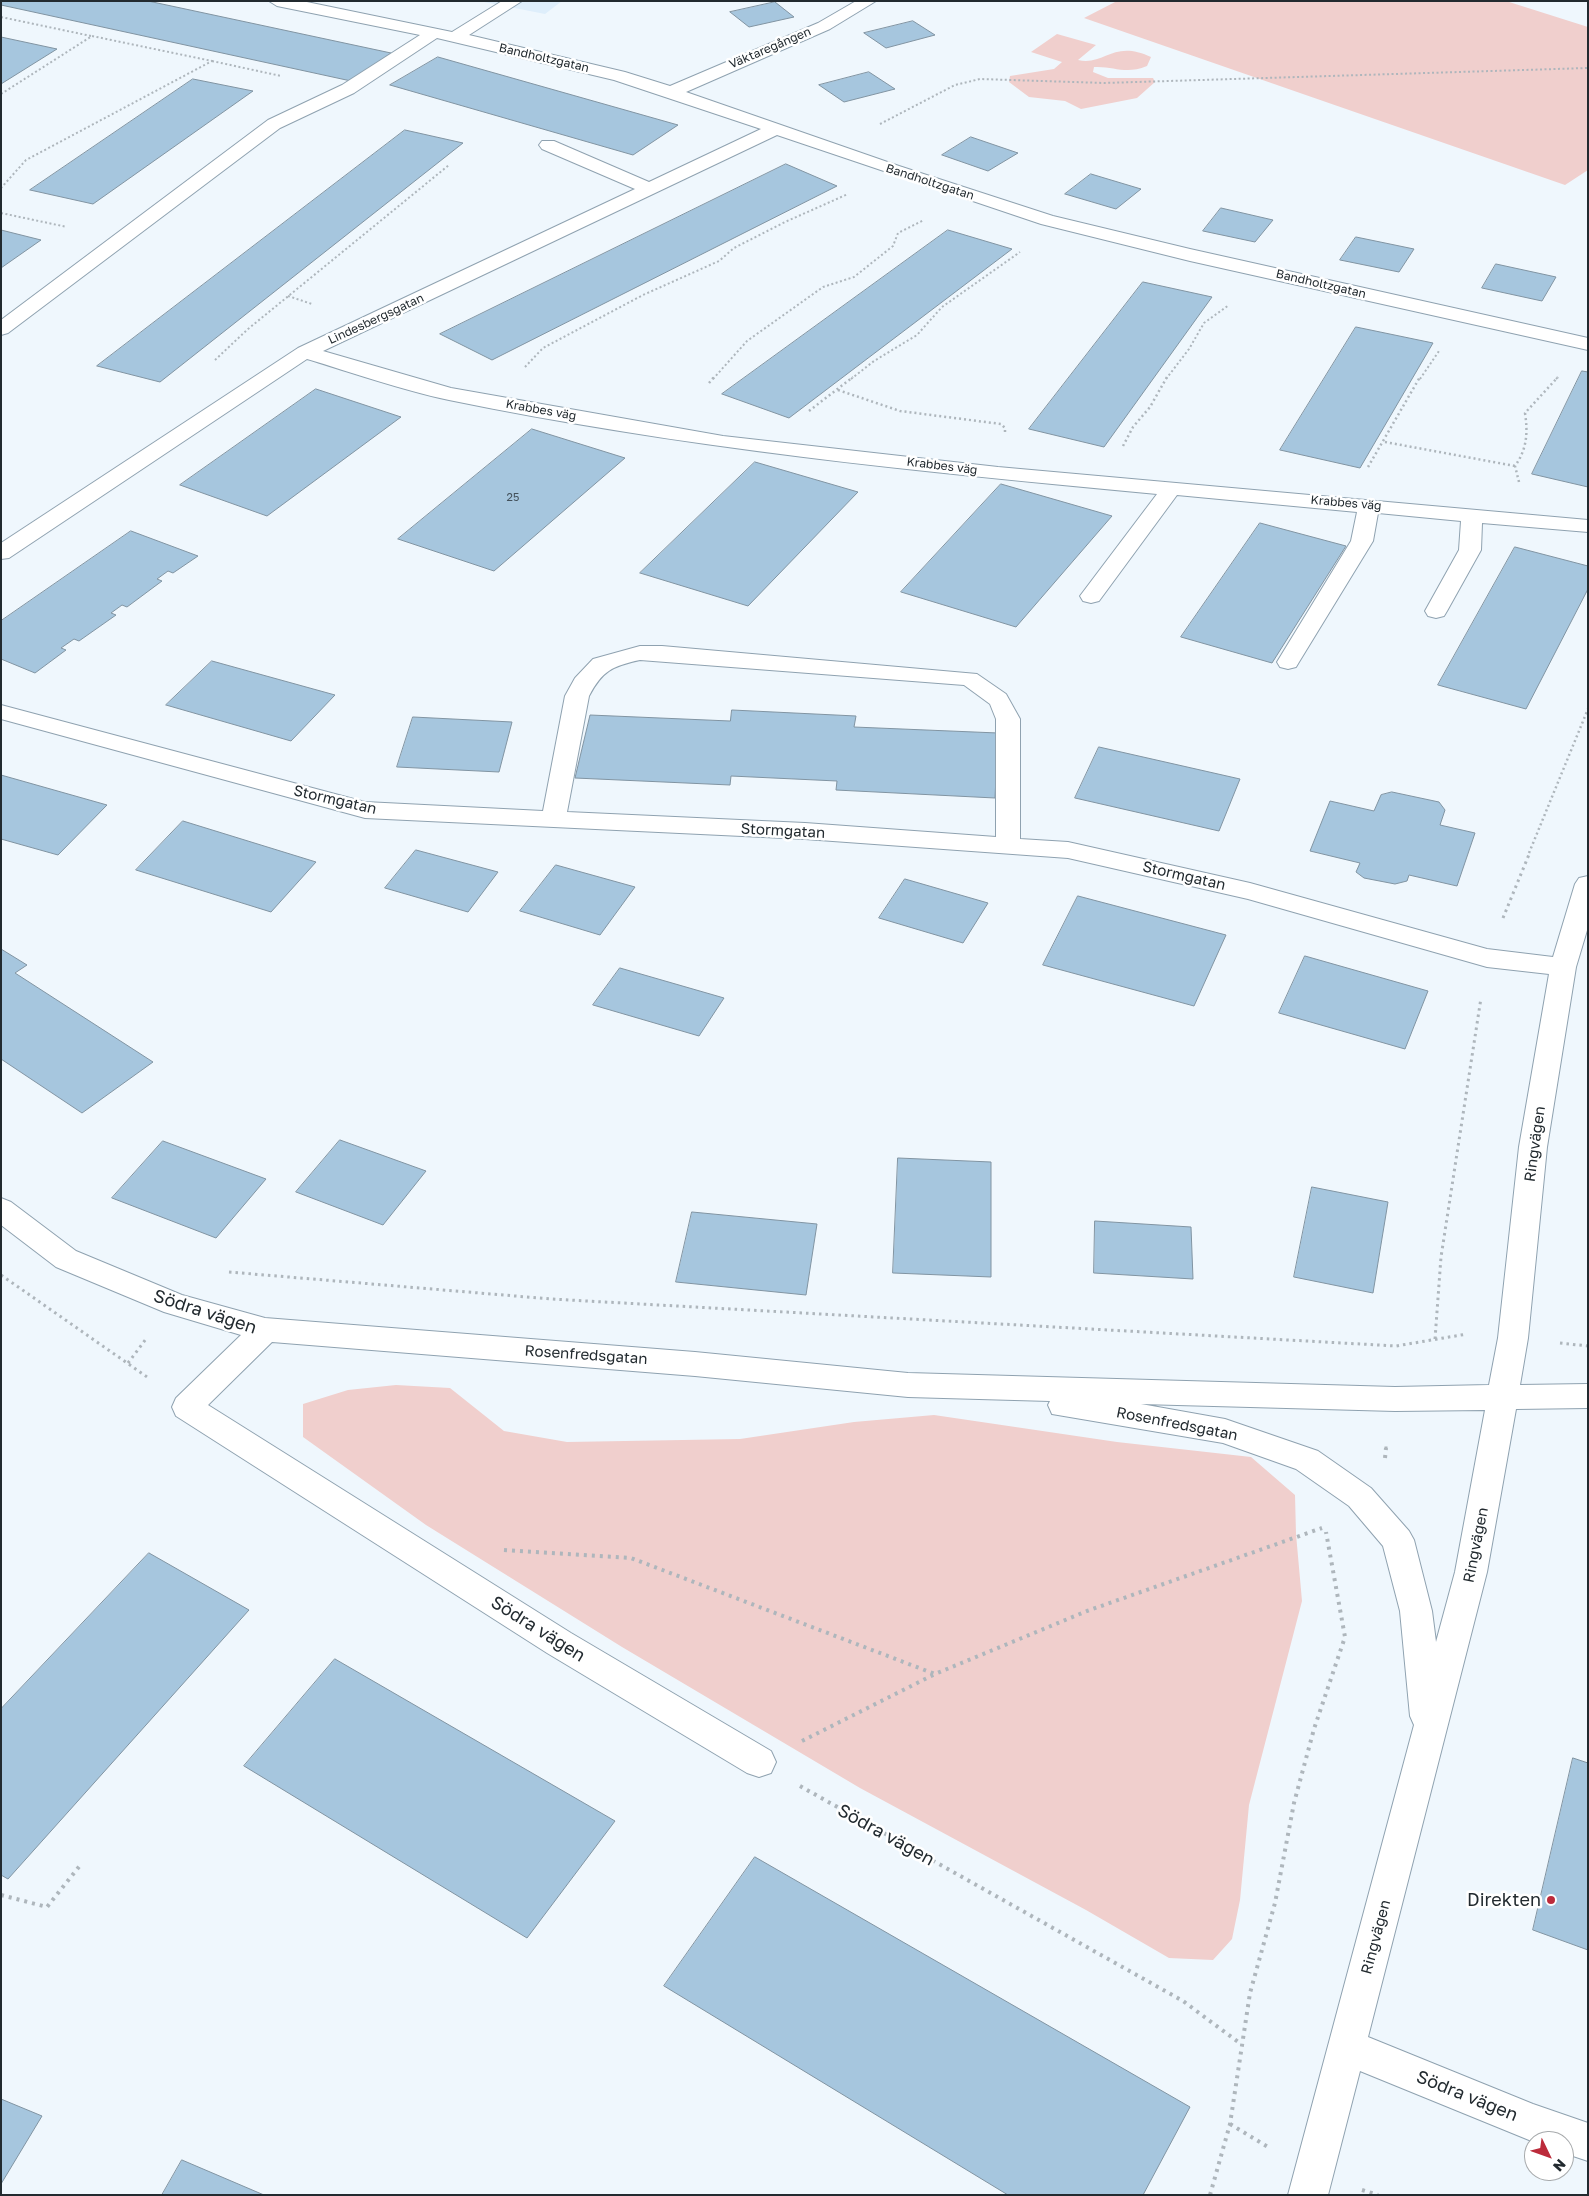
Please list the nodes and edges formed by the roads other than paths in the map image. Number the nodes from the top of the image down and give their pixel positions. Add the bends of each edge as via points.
1 (277, 1) edge
2 (514, 1) edge
3 (868, 1) edge
4 (434, 33) junction
5 (455, 37) junction
6 (671, 92) junction
7 (776, 129) junction
8 (548, 145) dead end
9 (649, 189) junction
10 (1, 329) edge
11 (1586, 344) edge
12 (305, 352) junction
13 (1172, 488) junction
14 (1364, 505) junction
15 (1472, 514) junction
16 (1588, 526) edge
17 (1, 553) edge
18 (1091, 596) dead end
19 (1436, 610) dead end
20 (1288, 662) dead end
21 (1, 712) edge
22 (553, 820) junction
23 (1008, 846) junction
24 (1588, 884) edge
25 (1563, 967) junction
26 (1, 1209) edge
27 (264, 1330) junction
28 (908, 1385) junction
29 (1502, 1396) junction
30 (1588, 1396) edge
31 (1429, 1733) junction
32 (759, 1762) road end
33 (1347, 2047) junction
34 (1588, 2142) edge
35 (1308, 2195) edge

1 - 4 street, Bandholtzgatan
2 - 5 street
3 - 6 street, Väktaregången via 824,26
4 - 5 street, Bandholtzgatan
4 - 10 street via 348,89 274,124
5 - 6 street, Bandholtzgatan via 619,76
6 - 7 street, Bandholtzgatan
7 - 9 street, Lindesbergsgatan
7 - 11 street, Bandholtzgatan via 970,196 1058,222
8 - 9 street
9 - 12 street, Lindesbergsgatan
12 - 13 street, Krabbes väg via 448,394 723,442 998,473
12 - 17 street, Lindesbergsgatan
13 - 14 street, Krabbes väg
13 - 18 street
14 - 15 street, Krabbes väg
14 - 20 street via 1362,541
15 - 16 street, Krabbes väg
15 - 19 street via 1470,550
21 - 22 street, Stormgatan via 365,810
22 - 23 street, Stormgatan via 805,831
22 - 23 street via 577,696 587,678 601,664 621,657 662,653 969,679 1004,704 1008,720
23 - 25 street, Stormgatan via 1068,850 1250,891 1487,958
24 - 25 street, Ringvägen
25 - 29 street, Ringvägen via 1533,1147 1513,1338
26 - 27 street, Södra vägen via 66,1259 174,1304
27 - 28 street, Rosenfredsgatan via 695,1364
27 - 32 street, Södra vägen via 187,1406 559,1643
28 - 29 street, Rosenfredsgatan via 1395,1399
28 - 31 street, Rosenfredsgatan via 1124,1413 1225,1431 1307,1460 1360,1497 1398,1540 1416,1611
29 - 30 street, Rosenfredsgatan
29 - 31 street, Ringvägen via 1472,1572
31 - 33 street, Ringvägen
33 - 34 street, Södra vägen
33 - 35 street, Ringvägen

